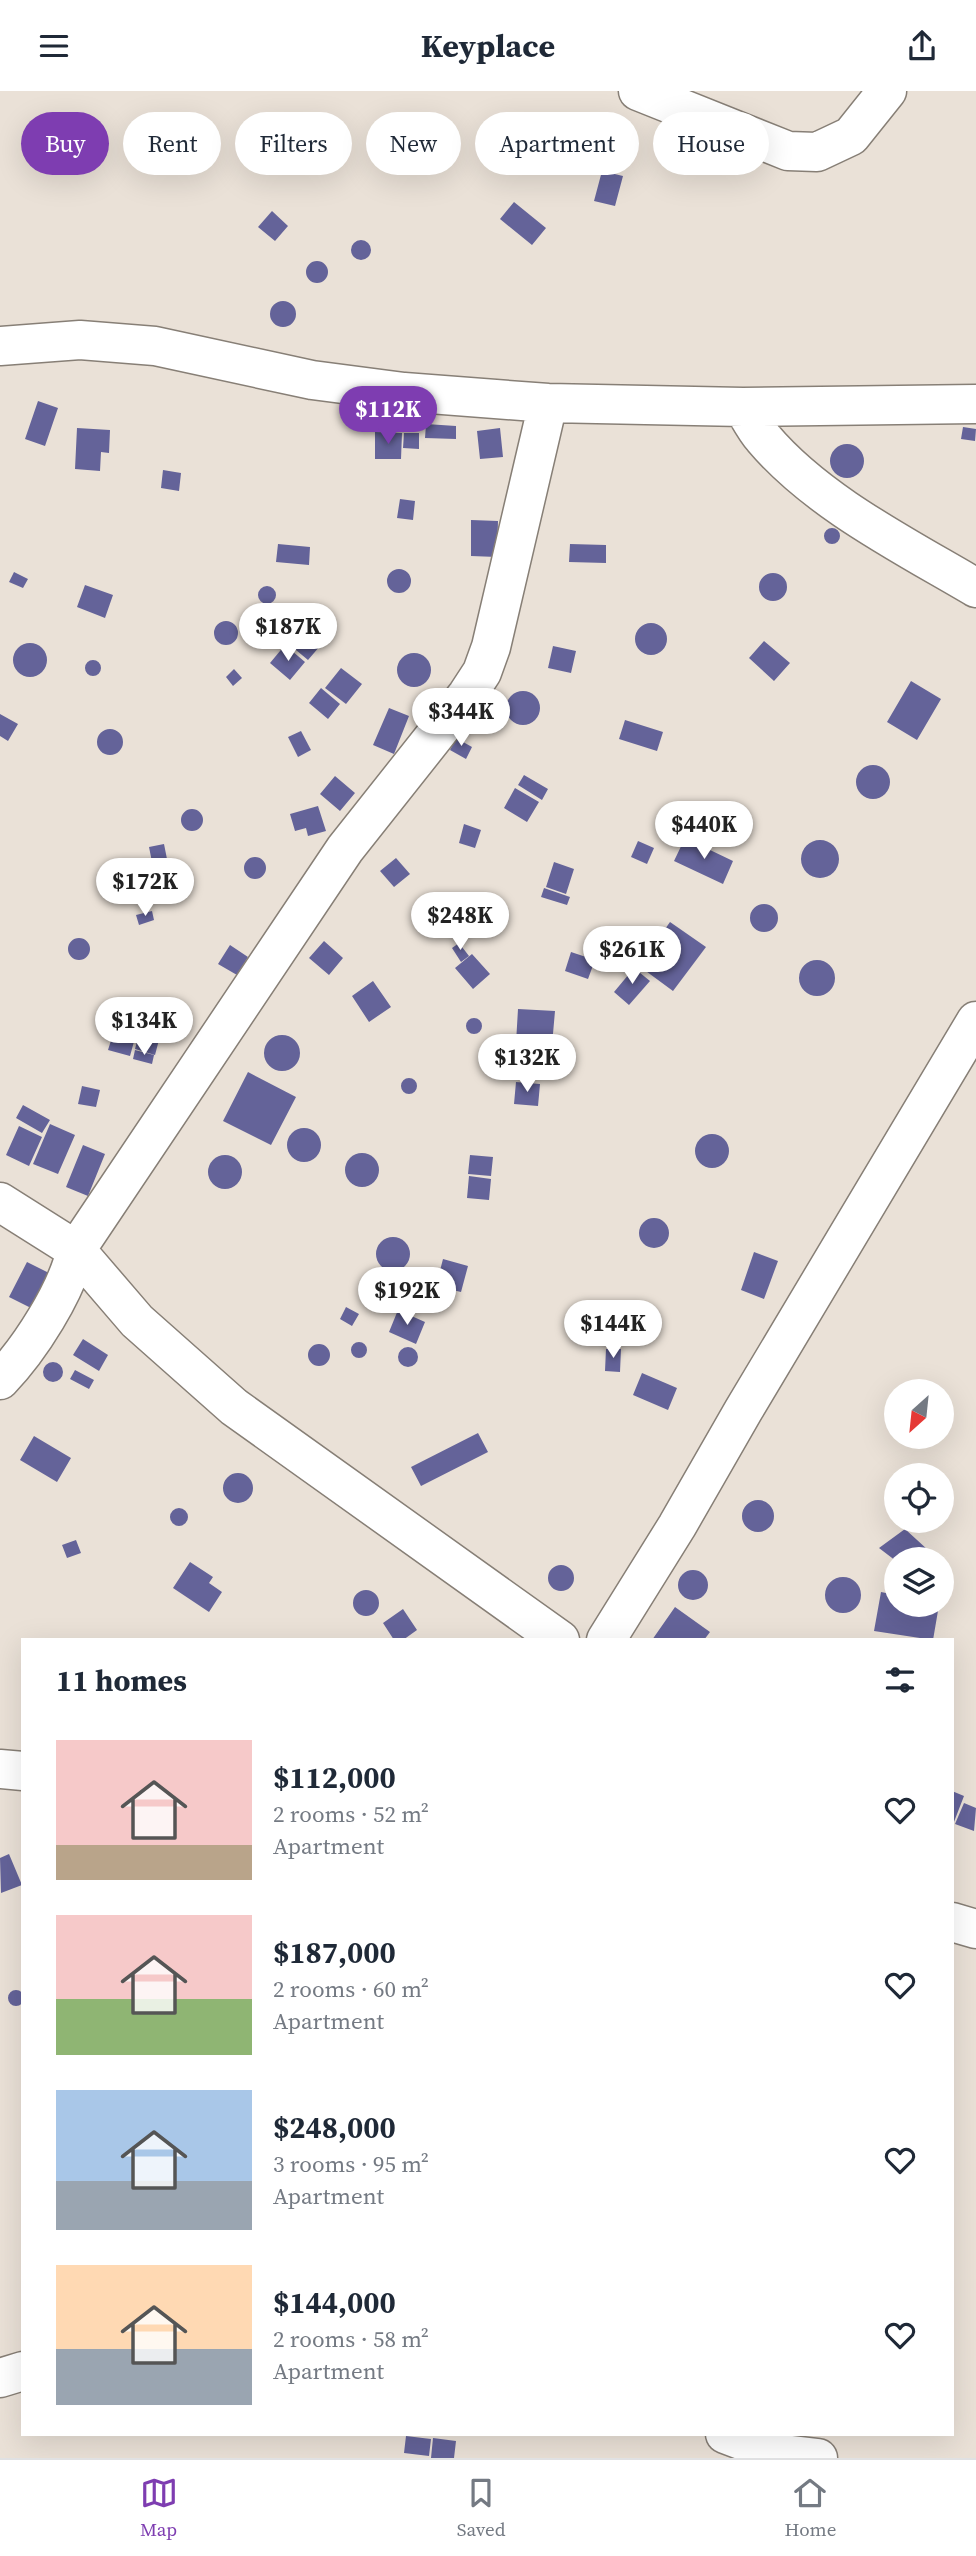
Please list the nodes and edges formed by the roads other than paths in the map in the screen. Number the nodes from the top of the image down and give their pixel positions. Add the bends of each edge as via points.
1 (638, 91) edge
2 (887, 91) edge
3 (0, 346) edge
4 (548, 403) junction
5 (976, 404) edge
6 (743, 407) junction
7 (976, 588) edge
8 (976, 1021) edge
9 (0, 1202) edge
10 (76, 1249) junction
11 (0, 1380) edge
12 (557, 1638) edge
13 (607, 1638) edge
14 (0, 1769) edge
15 (21, 1771) edge
16 (954, 1923) edge
17 (976, 1929) edge
18 (21, 2372) edge
19 (0, 2378) edge
20 (730, 2436) edge
21 (818, 2458) edge

1 - 2 street via 788,151 817,152 851,136
3 - 4 street via 79,340 155,346 312,380
4 - 6 street
4 - 10 street via 482,672 345,849
5 - 6 street
6 - 7 street via 761,436 791,468 853,514
8 - 13 street
9 - 10 street
10 - 11 street via 71,1274 28,1346
10 - 12 street via 137,1321 234,1407
14 - 15 street
16 - 17 street
18 - 19 street
20 - 21 street via 775,2453

